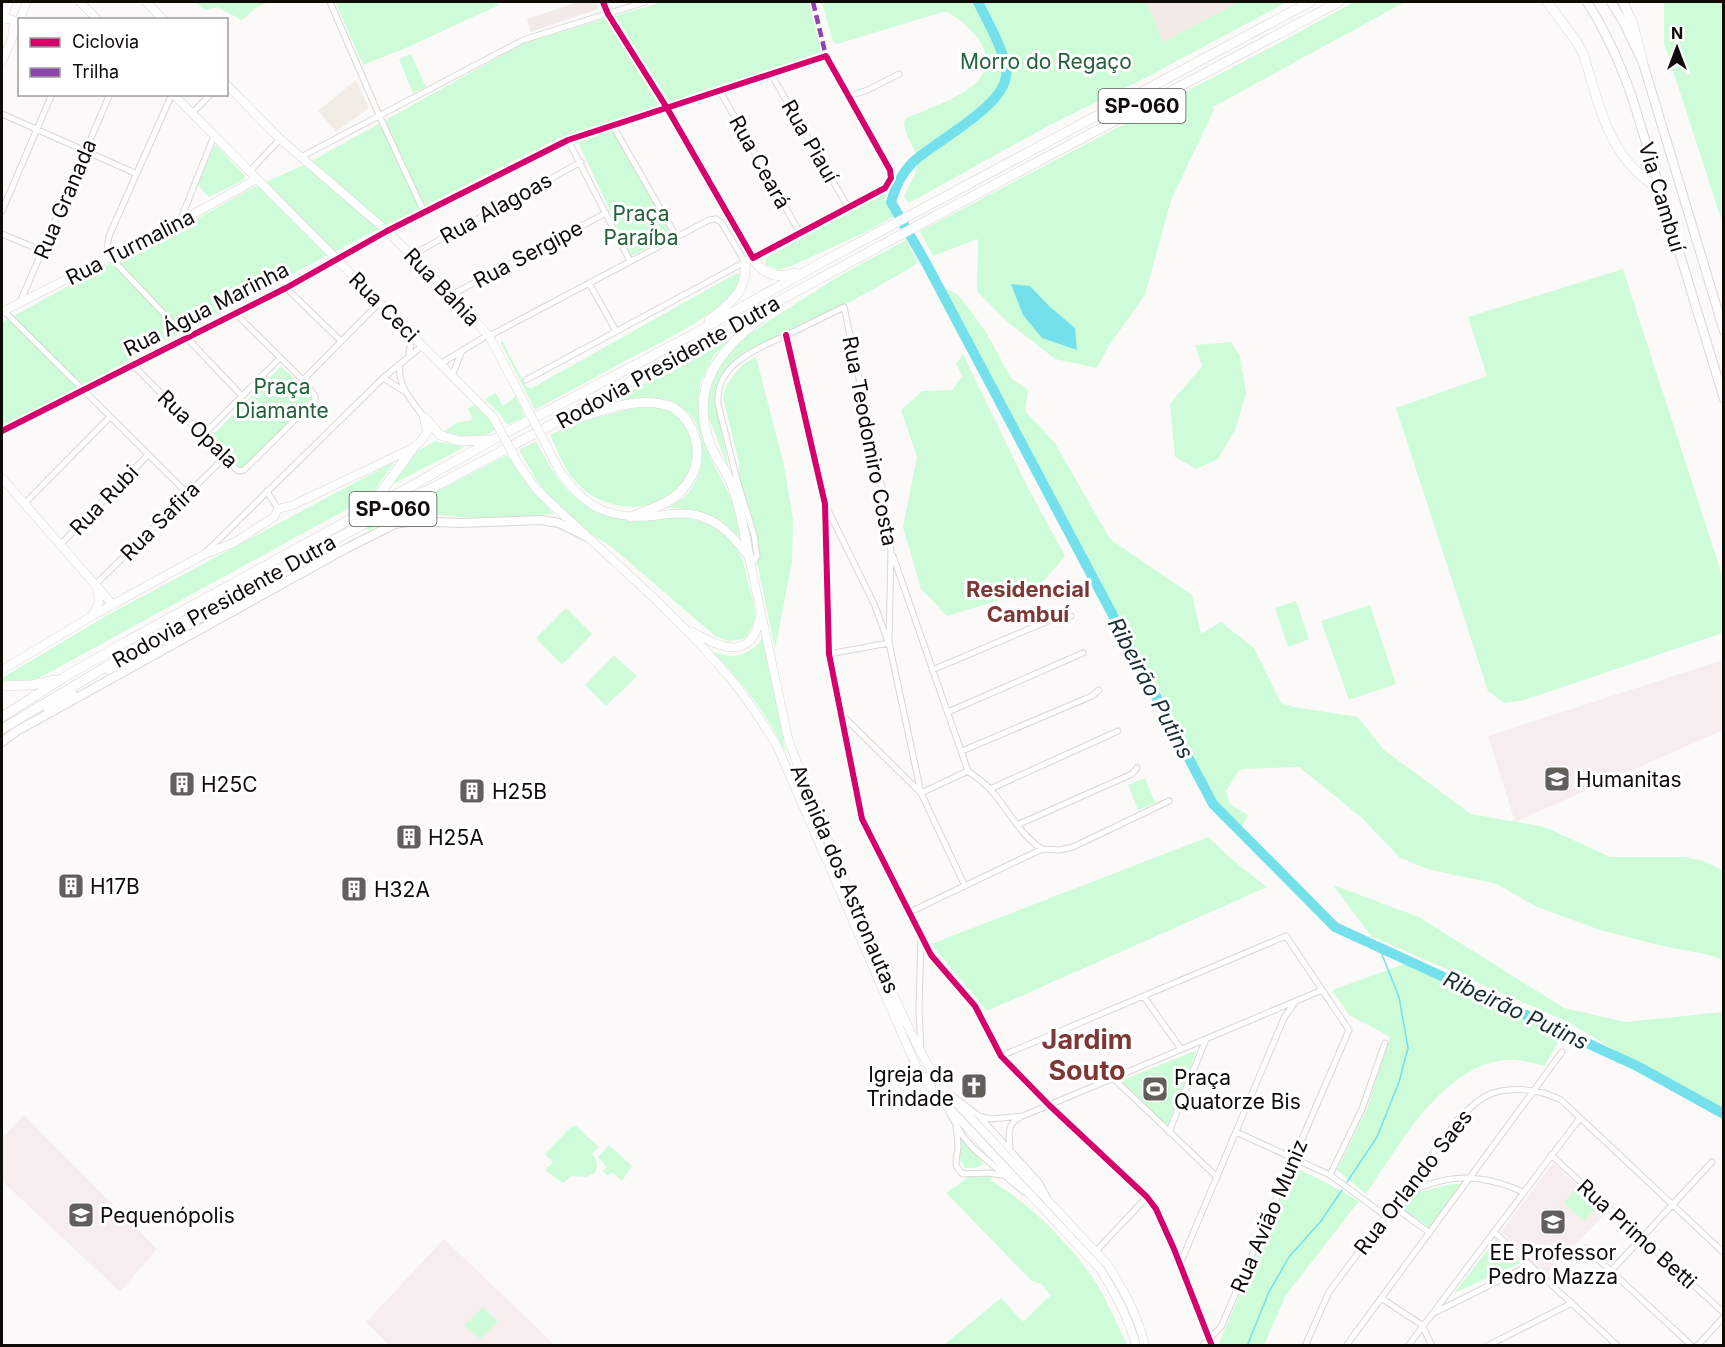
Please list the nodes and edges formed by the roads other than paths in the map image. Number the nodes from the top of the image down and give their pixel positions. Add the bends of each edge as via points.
1 (9, 2) edge
2 (27, 2) edge
3 (80, 2) edge
4 (146, 2) edge
5 (330, 2) edge
6 (603, 2) edge
7 (645, 2) edge
8 (1310, 2) edge
9 (1339, 2) edge
10 (1547, 2) edge
11 (1587, 2) edge
12 (1611, 2) edge
13 (1623, 2) edge
14 (608, 14) junction
15 (20, 18) edge
16 (95, 18) edge
17 (162, 18) edge
18 (2, 20) edge
19 (18, 24) edge
20 (9, 46) junction
21 (2, 62) edge
22 (1643, 63) junction
23 (771, 74) junction
24 (899, 74) dead end
25 (228, 86) edge
26 (720, 91) junction
27 (51, 96) edge
28 (109, 96) edge
29 (171, 96) edge
30 (174, 96) edge
31 (209, 96) edge
32 (848, 96) junction
33 (667, 108) junction
34 (192, 113) junction
35 (2, 114) edge
36 (379, 115) junction
37 (613, 126) junction
38 (36, 130) junction
39 (214, 136) junction
40 (280, 139) junction
41 (568, 140) junction
42 (86, 151) junction
43 (300, 158) junction
44 (580, 162) junction
45 (249, 172) junction
46 (135, 173) junction
47 (257, 179) junction
48 (1660, 189) junction
49 (848, 207) junction
50 (2, 211) edge
51 (424, 212) junction
52 (606, 213) junction
53 (179, 222) junction
54 (387, 231) junction
55 (800, 233) junction
56 (2, 234) edge
57 (676, 236) junction
58 (43, 251) junction
59 (412, 255) junction
60 (110, 257) junction
61 (336, 258) junction
62 (749, 260) junction
63 (630, 261) junction
64 (817, 265) junction
65 (589, 283) junction
66 (286, 288) junction
67 (451, 295) junction
68 (790, 295) junction
69 (20, 302) junction
70 (380, 302) junction
71 (3, 312) edge
72 (235, 314) junction
73 (616, 331) junction
74 (1724, 331) edge
75 (692, 335) junction
76 (786, 335) junction
77 (412, 336) junction
78 (486, 337) junction
79 (185, 338) junction
80 (341, 341) junction
81 (422, 346) junction
82 (462, 352) junction
83 (410, 354) junction
84 (279, 358) junction
85 (400, 363) junction
86 (440, 364) junction
87 (133, 365) junction
88 (452, 376) junction
89 (383, 378) junction
90 (303, 380) junction
91 (526, 380) dead end
92 (83, 390) junction
93 (406, 392) junction
94 (242, 396) junction
95 (1724, 399) edge
96 (424, 417) junction
97 (109, 418) junction
98 (549, 426) junction
99 (2, 432) edge
100 (203, 435) junction
101 (494, 438) junction
102 (417, 444) junction
103 (148, 455) junction
104 (225, 457) junction
105 (519, 465) joint
106 (559, 470) joint
107 (2, 478) edge
108 (734, 480) junction
109 (267, 491) junction
110 (187, 493) junction
111 (24, 504) junction
112 (825, 504) junction
113 (278, 509) junction
114 (355, 516) junction
115 (631, 517) junction
116 (226, 534) junction
117 (587, 537) junction
118 (235, 542) junction
119 (60, 545) junction
120 (891, 551) junction
121 (203, 555) junction
122 (750, 561) junction
123 (96, 585) junction
124 (236, 592) junction
125 (889, 594) junction
126 (113, 605) junction
127 (875, 606) junction
128 (761, 613) junction
129 (92, 616) junction
130 (1071, 616) dead end
131 (684, 626) junction
132 (889, 644) junction
133 (1083, 653) dead end
134 (829, 654) junction
135 (2, 670) edge
136 (932, 670) junction
137 (63, 678) junction
138 (2, 686) edge
139 (1099, 690) dead end
140 (839, 712) junction
141 (948, 712) junction
142 (2, 717) edge
143 (2, 729) edge
144 (1118, 731) dead end
145 (15, 732) junction
146 (2, 742) edge
147 (962, 751) junction
148 (1137, 768) dead end
149 (968, 771) junction
150 (990, 789) junction
151 (921, 793) junction
152 (1169, 801) dead end
153 (1017, 825) junction
154 (1042, 849) junction
155 (965, 886) junction
156 (908, 913) junction
157 (921, 935) junction
158 (1322, 990) junction
159 (1144, 997) junction
160 (1295, 1002) junction
161 (919, 1010) junction
162 (1276, 1010) junction
163 (1284, 1018) junction
164 (906, 1022) junction
165 (1206, 1039) junction
166 (1385, 1043) dead end
167 (1181, 1049) junction
168 (1562, 1052) dead end
169 (921, 1056) junction
170 (1001, 1056) junction
171 (1113, 1078) junction
172 (1533, 1090) junction
173 (1049, 1105) junction
174 (968, 1111) junction
175 (979, 1116) junction
176 (1023, 1116) junction
177 (1580, 1118) junction
178 (956, 1119) junction
179 (1169, 1132) junction
180 (1236, 1132) junction
181 (1010, 1150) junction
182 (1551, 1155) junction
183 (1294, 1157) junction
184 (1712, 1162) dead end
185 (1019, 1164) junction
186 (1419, 1171) junction
187 (1006, 1174) junction
188 (1330, 1175) junction
189 (1218, 1177) junction
190 (1469, 1177) junction
191 (1427, 1184) junction
192 (1523, 1192) junction
193 (1148, 1197) junction
194 (1399, 1199) junction
195 (1393, 1206) junction
196 (1672, 1206) junction
197 (1386, 1216) junction
198 (1494, 1232) junction
199 (1430, 1233) junction
200 (1642, 1239) junction
201 (1192, 1240) junction
202 (1586, 1248) dead end
203 (1174, 1249) junction
204 (1096, 1251) junction
205 (1724, 1253) edge
206 (1180, 1264) junction
207 (1530, 1265) junction
208 (1611, 1271) junction
209 (1445, 1295) junction
210 (1381, 1298) junction
211 (1572, 1303) junction
212 (1450, 1304) junction
213 (1724, 1315) edge
214 (1430, 1316) junction
215 (1422, 1325) junction
216 (1210, 1337) junction
217 (1616, 1344) edge
218 (1136, 1346) edge
219 (1145, 1346) edge
220 (1202, 1346) edge
221 (1212, 1346) edge
222 (1305, 1346) edge
223 (1346, 1346) edge
224 (1408, 1346) edge
225 (1432, 1346) edge
226 (1487, 1346) edge
227 (1607, 1346) edge
228 (1692, 1346) edge
229 (1697, 1346) edge

1 - 18 main road
2 - 15 main road
3 - 16 main road
4 - 17 main road
5 - 36 street
6 - 14 street
7 - 14 street
8 - 64 highway, Rodovia Presidente Dutra / SP-060
9 - 68 highway, Rodovia Presidente Dutra / SP-060
10 - 48 highway via 1583,53 1612,140 1627,162
11 - 48 main road, Via Cambuí via 1618,58
12 - 22 main road, Via Cambuí
13 - 22 highway
14 - 33 street
14 - 36 street via 523,40
18 - 20 main road via 14,21
19 - 20 main road
20 - 21 main road
22 - 74 main road, Via Cambuí
23 - 26 street, Rua Água Marinha
23 - 32 street, Rua Água Marinha via 826,56
23 - 49 street, Rua Piauí
24 - 32 street
25 - 40 main road, Rua Bahia
26 - 33 street, Rua Água Marinha
26 - 55 street, Rua Ceará
27 - 38 street
28 - 42 street, Rua Granada
29 - 46 street
30 - 34 main road, Rua Ceci
31 - 34 street
32 - 49 street via 890,170 885,188
33 - 37 street, Rua Água Marinha
33 - 62 street
34 - 39 main road, Rua Ceci
35 - 38 street
36 - 43 street
36 - 51 street
37 - 41 street, Rua Água Marinha
37 - 57 street
38 - 42 street
38 - 50 street
39 - 45 main road, Rua Ceci
39 - 53 street
40 - 43 main road, Rua Bahia
40 - 45 street
41 - 44 street
41 - 51 street, Rua Água Marinha
42 - 46 street
42 - 58 street, Rua Granada
43 - 54 main road, Rua Bahia
44 - 52 street
44 - 59 street, Rua Alagoas
45 - 47 main road, Rua Ceci
46 - 60 street via 109,236
47 - 53 main road, Rua Turmalina
47 - 61 main road, Rua Ceci
48 - 95 main road, Via Cambuí
49 - 55 street
51 - 54 street, Rua Água Marinha
52 - 63 street
52 - 67 street, Rua Sergipe
53 - 60 main road, Rua Turmalina
54 - 59 main road, Rua Bahia
54 - 61 street, Rua Água Marinha
55 - 62 street
56 - 58 street
57 - 62 street via 716,219
57 - 63 street
58 - 69 street, Rua Granada
59 - 67 main road, Rua Bahia
60 - 69 main road, Rua Turmalina
60 - 79 street
61 - 66 main road, Rua Água Marinha
61 - 70 main road, Rua Ceci
62 - 64 highway via 775,276
62 - 73 street
62 - 75 highway via 739,292
63 - 65 street
64 - 75 highway, Rodovia Presidente Dutra / SP-060
65 - 73 street
65 - 78 street
66 - 72 main road, Rua Água Marinha
66 - 80 street
67 - 78 main road, Rua Bahia
68 - 98 highway, Rodovia Presidente Dutra / SP-060
68 - 108 highway via 735,340 707,379 702,407 705,424 712,448
69 - 71 main road, Rua Turmalina
70 - 77 main road, Rua Ceci
70 - 80 street
71 - 92 street
72 - 79 main road, Rua Água Marinha
72 - 84 street
73 - 91 street
75 - 101 highway, Rodovia Presidente Dutra / SP-060
76 - 108 street via 739,361 720,383 718,404
76 - 112 street
76 - 120 street, Rua Teodomiro Costa via 844,307 882,488
77 - 81 main road, Rua Ceci
77 - 83 street
78 - 82 street
78 - 106 main road, Rua Bahia, bridge
79 - 87 main road, Rua Água Marinha
79 - 94 street
80 - 90 street
81 - 83 street
81 - 86 main road, Rua Ceci
82 - 86 street
82 - 88 street
83 - 85 street
84 - 90 street
84 - 94 street
85 - 89 street
85 - 93 street via 400,379
86 - 88 main road, Rua Ceci
87 - 92 main road, Rua Água Marinha
87 - 100 street, Rua Opala
88 - 105 main road, Rua Ceci, bridge via 494,417
89 - 93 street
89 - 109 street
90 - 104 street, Rua Opala via 315,400 244,470 238,471
92 - 97 street
92 - 99 main road, Rua Água Marinha
93 - 96 street
94 - 100 street
96 - 101 highway via 440,435 459,441
96 - 102 main road via 427,432
97 - 103 street
97 - 111 street
98 - 115 highway via 626,405 668,405 684,416 697,444 694,472 674,498
98 - 124 highway, Rodovia Presidente Dutra / SP-060
100 - 104 street, Rua Opala
101 - 114 highway, Rodovia Presidente Dutra / SP-060
102 - 113 main road
102 - 114 highway via 382,491
103 - 110 street
103 - 119 street, Rua Rubi
104 - 110 street, Rua Safira
105 - 117 main road, Avenida dos Astronautas via 536,489
106 - 115 main road, Avenida dos Astronautas via 574,491 590,504
107 - 111 main road
108 - 122 highway
109 - 113 street
109 - 116 street
110 - 123 street, Rua Safira
111 - 119 main road
112 - 127 street
112 - 134 street
113 - 118 main road via 274,517
114 - 137 highway, Rodovia Presidente Dutra / SP-060
115 - 122 main road, Avenida dos Astronautas via 698,515 733,536
116 - 118 main road
116 - 121 street
117 - 131 main road, Avenida dos Astronautas
117 - 145 main road via 560,523 541,520 395,524
118 - 121 main road
119 - 123 main road
120 - 125 street, Rua Teodomiro Costa
120 - 136 street
121 - 126 main road
122 - 128 main road, Avenida dos Astronautas
123 - 126 main road
123 - 129 main road via 99,603
124 - 143 highway, Rodovia Presidente Dutra / SP-060
124 - 145 main road via 199,619 77,688
125 - 127 street via 884,605
125 - 132 street, Rua Teodomiro Costa
126 - 129 main road
127 - 132 street
128 - 131 main road via 753,639 736,648 717,645
128 - 164 main road, Avenida dos Astronautas via 798,767
129 - 135 main road
130 - 136 street via 1060,616
131 - 178 main road, Avenida dos Astronautas via 731,678 777,746 916,1066
132 - 134 street
132 - 151 street, Rua Teodomiro Costa
133 - 141 street
134 - 140 street
136 - 141 street
137 - 138 highway
137 - 142 highway, Rodovia Presidente Dutra / SP-060
139 - 147 street
140 - 151 street
140 - 156 street via 862,819
141 - 147 street
144 - 150 street
145 - 146 main road
147 - 149 street
148 - 153 street via 1132,774
149 - 150 street
149 - 151 street
150 - 153 street
151 - 155 street, Rua Teodomiro Costa
152 - 154 street via 1073,847
153 - 154 street
154 - 155 street
155 - 156 street
156 - 157 street
157 - 161 street
157 - 170 street via 931,955 975,1006
158 - 159 street, Rua Avião Muniz via 1286,936
158 - 160 street
158 - 183 street, Rua Avião Muniz via 1349,1029
159 - 167 street
159 - 170 street
160 - 162 street
160 - 163 street
161 - 164 street via 916,1026
161 - 169 street
162 - 163 street
162 - 165 street
163 - 180 street
164 - 169 main road, Avenida dos Astronautas
165 - 167 street
165 - 179 street
166 - 188 street via 1362,1109
167 - 171 street
168 - 172 street
169 - 174 main road, Avenida dos Astronautas via 940,1085
170 - 173 street
171 - 173 street
171 - 179 street
172 - 177 street, Rua Orlando Saes via 1561,1100
172 - 186 street, Rua Orlando Saes via 1494,1093 1475,1103
172 - 190 street
173 - 176 street
173 - 193 street
174 - 175 street
174 - 178 street
174 - 185 main road, Avenida dos Astronautas
175 - 176 street
175 - 181 street
176 - 181 street via 1010,1125
177 - 182 street
177 - 196 street, Rua Orlando Saes
178 - 187 main road, Avenida dos Astronautas
178 - 187 street via 955,1162 960,1171
179 - 189 street
180 - 183 street
180 - 189 street
181 - 185 street
182 - 192 street
182 - 200 street, Rua Primo Betti
183 - 188 street
183 - 216 street, Rua Avião Muniz via 1221,1327
184 - 196 street
185 - 187 street
185 - 204 main road, Avenida dos Astronautas
186 - 191 street
186 - 194 street, Rua Orlando Saes
187 - 218 main road, Avenida dos Astronautas via 1100,1269 1117,1297
188 - 197 street
189 - 201 street
190 - 191 street
190 - 192 street
190 - 199 street
191 - 194 street
192 - 198 street
193 - 203 street
193 - 204 street
194 - 195 street, Rua Orlando Saes
195 - 197 street, Rua Orlando Saes
195 - 199 street
196 - 200 street
196 - 205 street, Rua Orlando Saes
197 - 222 street, Rua Orlando Saes via 1329,1292
198 - 207 street
198 - 209 street
199 - 210 street
200 - 208 street
200 - 213 street, Rua Primo Betti
201 - 203 street
201 - 206 street
202 - 208 street
203 - 206 street
204 - 219 main road, Avenida dos Astronautas via 1125,1292
206 - 216 street
207 - 211 street
207 - 212 street
208 - 228 street
209 - 212 street
209 - 214 street
210 - 215 street
210 - 223 street
211 - 217 street
211 - 226 street
212 - 214 street
213 - 229 street
214 - 215 street
215 - 224 street
215 - 225 street
216 - 220 street, Rua Avião Muniz
216 - 221 street
217 - 227 street

